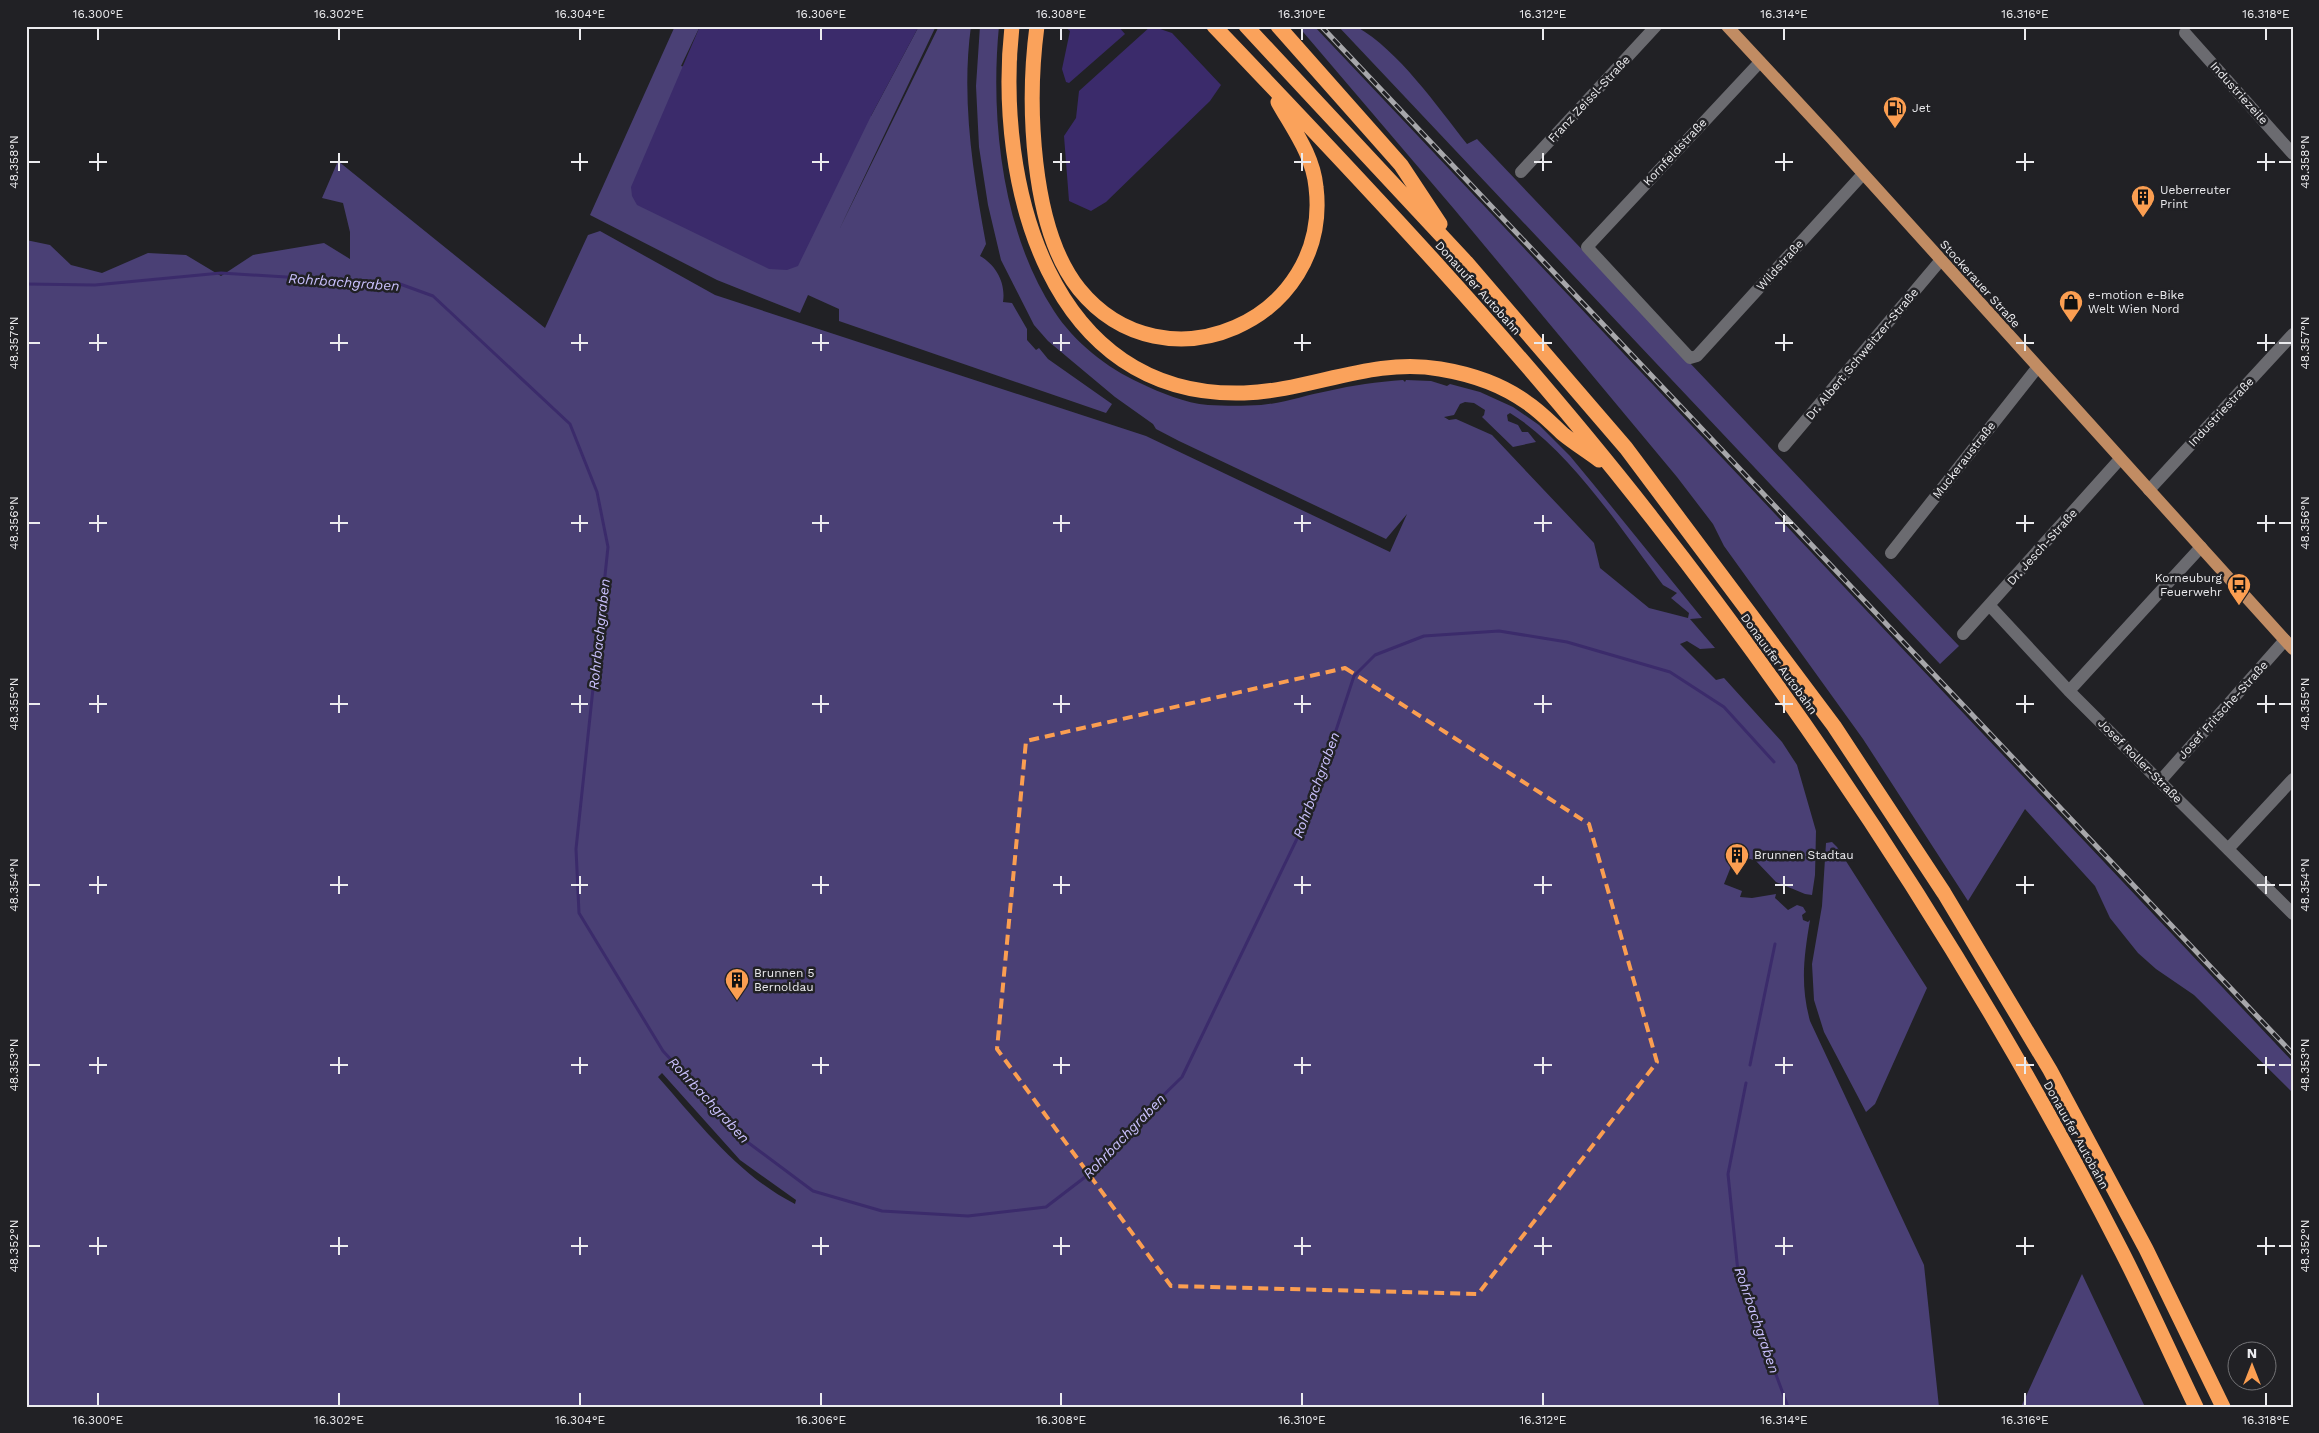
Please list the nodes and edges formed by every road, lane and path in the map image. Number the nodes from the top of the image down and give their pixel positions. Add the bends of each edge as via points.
1 (1012, 26) edge
2 (1037, 26) edge
3 (1214, 26) edge
4 (1246, 26) edge
5 (1278, 26) edge
6 (1656, 26) edge
7 (1727, 26) edge
8 (2185, 33) dead end
9 (1760, 62) junction
10 (1265, 79) junction
11 (2293, 154) edge
12 (1521, 172) dead end
13 (1863, 174) junction
14 (1940, 261) junction
15 (1466, 262) junction
16 (2293, 334) edge
17 (1697, 356) joint
18 (2037, 368) junction
19 (1784, 446) dead end
20 (2120, 459) junction
21 (1616, 473) junction
22 (2149, 490) junction
23 (2201, 547) junction
24 (1891, 553) dead end
25 (1990, 606) junction
26 (1963, 634) dead end
27 (2289, 644) edge
28 (2069, 691) junction
29 (2293, 779) edge
30 (2160, 780) junction
31 (2228, 849) junction
32 (2293, 914) edge
33 (2196, 1407) edge
34 (2223, 1407) edge

1 - 21 highway via 1010,108 1016,166 1028,218 1046,268 1064,302 1087,330 1109,349 1139,369 1165,380 1227,393 1262,392 1392,367 1457,372 1490,383 1525,401
2 - 10 highway via 1032,81 1033,125 1039,182 1054,242 1066,270 1088,299 1118,322 1156,336 1198,338 1239,327 1255,318 1285,292 1306,258 1317,214 1314,176 1303,145
3 - 10 highway, Donauufer Autobahn
4 - 15 highway, Donauufer Autobahn
5 - 15 highway via 1401,165
6 - 12 street, Franz Zeissl-Straße
7 - 9 main road, Stockerauer Straße
8 - 11 street, Industriezeile
9 - 13 main road, Stockerauer Straße
9 - 17 street, Kornfeldstraße via 1587,247 1690,358
10 - 21 highway, Donauufer Autobahn via 1510,345
13 - 14 main road, Stockerauer Straße
13 - 17 street, Wildstraße
14 - 18 main road, Stockerauer Straße
14 - 19 street, Dr. Albert Schweitzer-Straße
15 - 34 highway, Donauufer Autobahn via 1654,483 1839,734 1944,894 2050,1070 2146,1249
16 - 22 street, Industriestraße
18 - 20 main road, Stockerauer Straße
18 - 24 street, Muckeraustraße
20 - 22 main road, Stockerauer Straße
20 - 25 street, Dr. Jesch-Straße
21 - 33 highway, Donauufer Autobahn via 1804,724 1925,906 2047,1112 2123,1253
22 - 23 main road, Stockerauer Straße
23 - 27 main road, Stockerauer Straße
23 - 28 street
25 - 26 street, Dr. Jesch-Straße
25 - 28 street, Josef Roller-Straße
27 - 30 street, Josef Fritsche-Straße
28 - 30 street, Josef Roller-Straße
29 - 31 street
30 - 31 street, Josef Roller-Straße
31 - 32 street, Josef Roller-Straße

